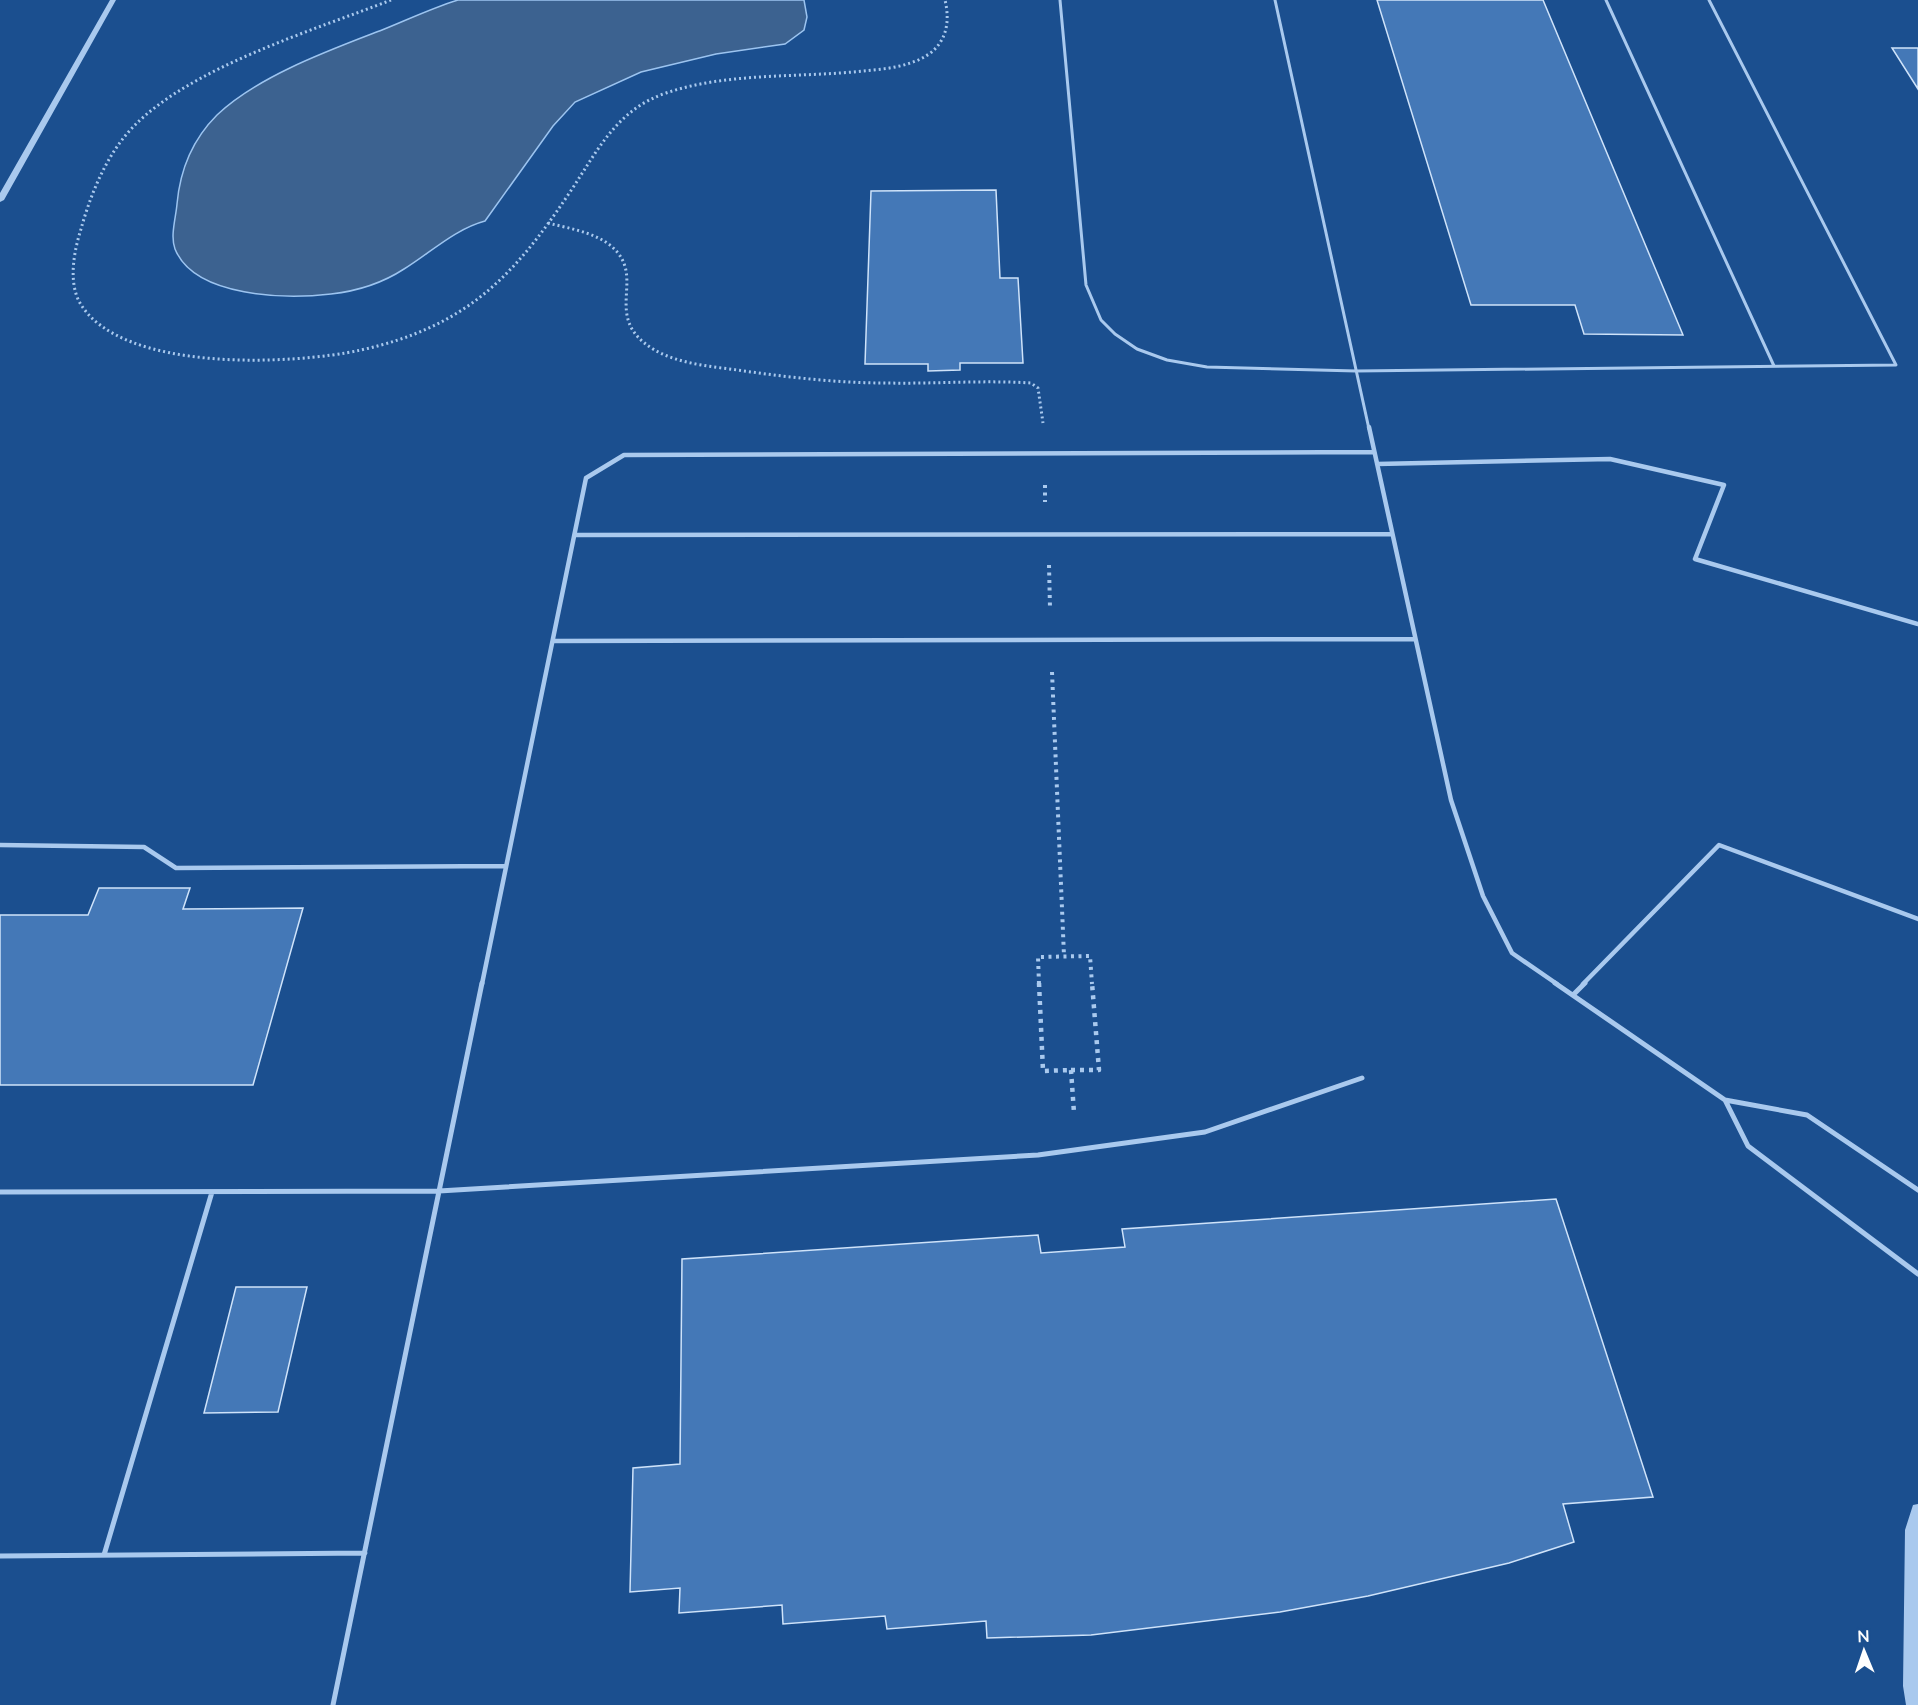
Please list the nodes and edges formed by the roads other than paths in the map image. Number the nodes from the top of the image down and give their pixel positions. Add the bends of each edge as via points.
1 (113, 0) edge
2 (1060, 0) edge
3 (1275, 0) edge
4 (1606, 0) edge
5 (1709, 0) edge
6 (0, 200) edge
7 (1774, 366) junction
8 (1356, 371) junction
9 (1374, 452) junction
10 (1377, 464) junction
11 (1392, 534) junction
12 (575, 535) junction
13 (1918, 624) edge
14 (1415, 639) junction
15 (553, 641) junction
16 (0, 845) edge
17 (506, 866) junction
18 (1918, 919) edge
19 (1574, 995) junction
20 (1362, 1078) dead end
21 (1725, 1100) junction
22 (1918, 1190) edge
23 (439, 1191) junction
24 (0, 1192) edge
25 (212, 1192) junction
26 (1918, 1274) edge
27 (1918, 1510) edge
28 (364, 1553) junction
29 (104, 1555) junction
30 (0, 1556) edge
31 (333, 1705) edge
32 (1913, 1705) edge

1 - 6 street
2 - 8 lane via 1086,285 1101,320 1137,349 1167,360 1207,367
3 - 8 lane
4 - 7 lane
5 - 7 lane via 1896,365
7 - 8 lane
8 - 9 lane
9 - 10 lane
9 - 12 lane via 624,455 586,478
10 - 11 lane
10 - 13 lane via 1610,459 1724,485 1695,559
11 - 12 lane
11 - 14 lane
12 - 15 lane
14 - 15 lane
14 - 19 lane via 1450,800 1483,896 1512,953
15 - 17 lane
16 - 17 lane via 144,847 176,868
17 - 23 lane
18 - 19 lane via 1719,845
19 - 21 lane
20 - 23 lane via 1205,1132 1038,1155
21 - 22 lane via 1807,1115
21 - 26 lane via 1748,1146
23 - 25 lane
23 - 28 lane
24 - 25 lane
25 - 29 lane
27 - 32 street via 1912,1530
28 - 29 lane
28 - 31 lane
29 - 30 lane

